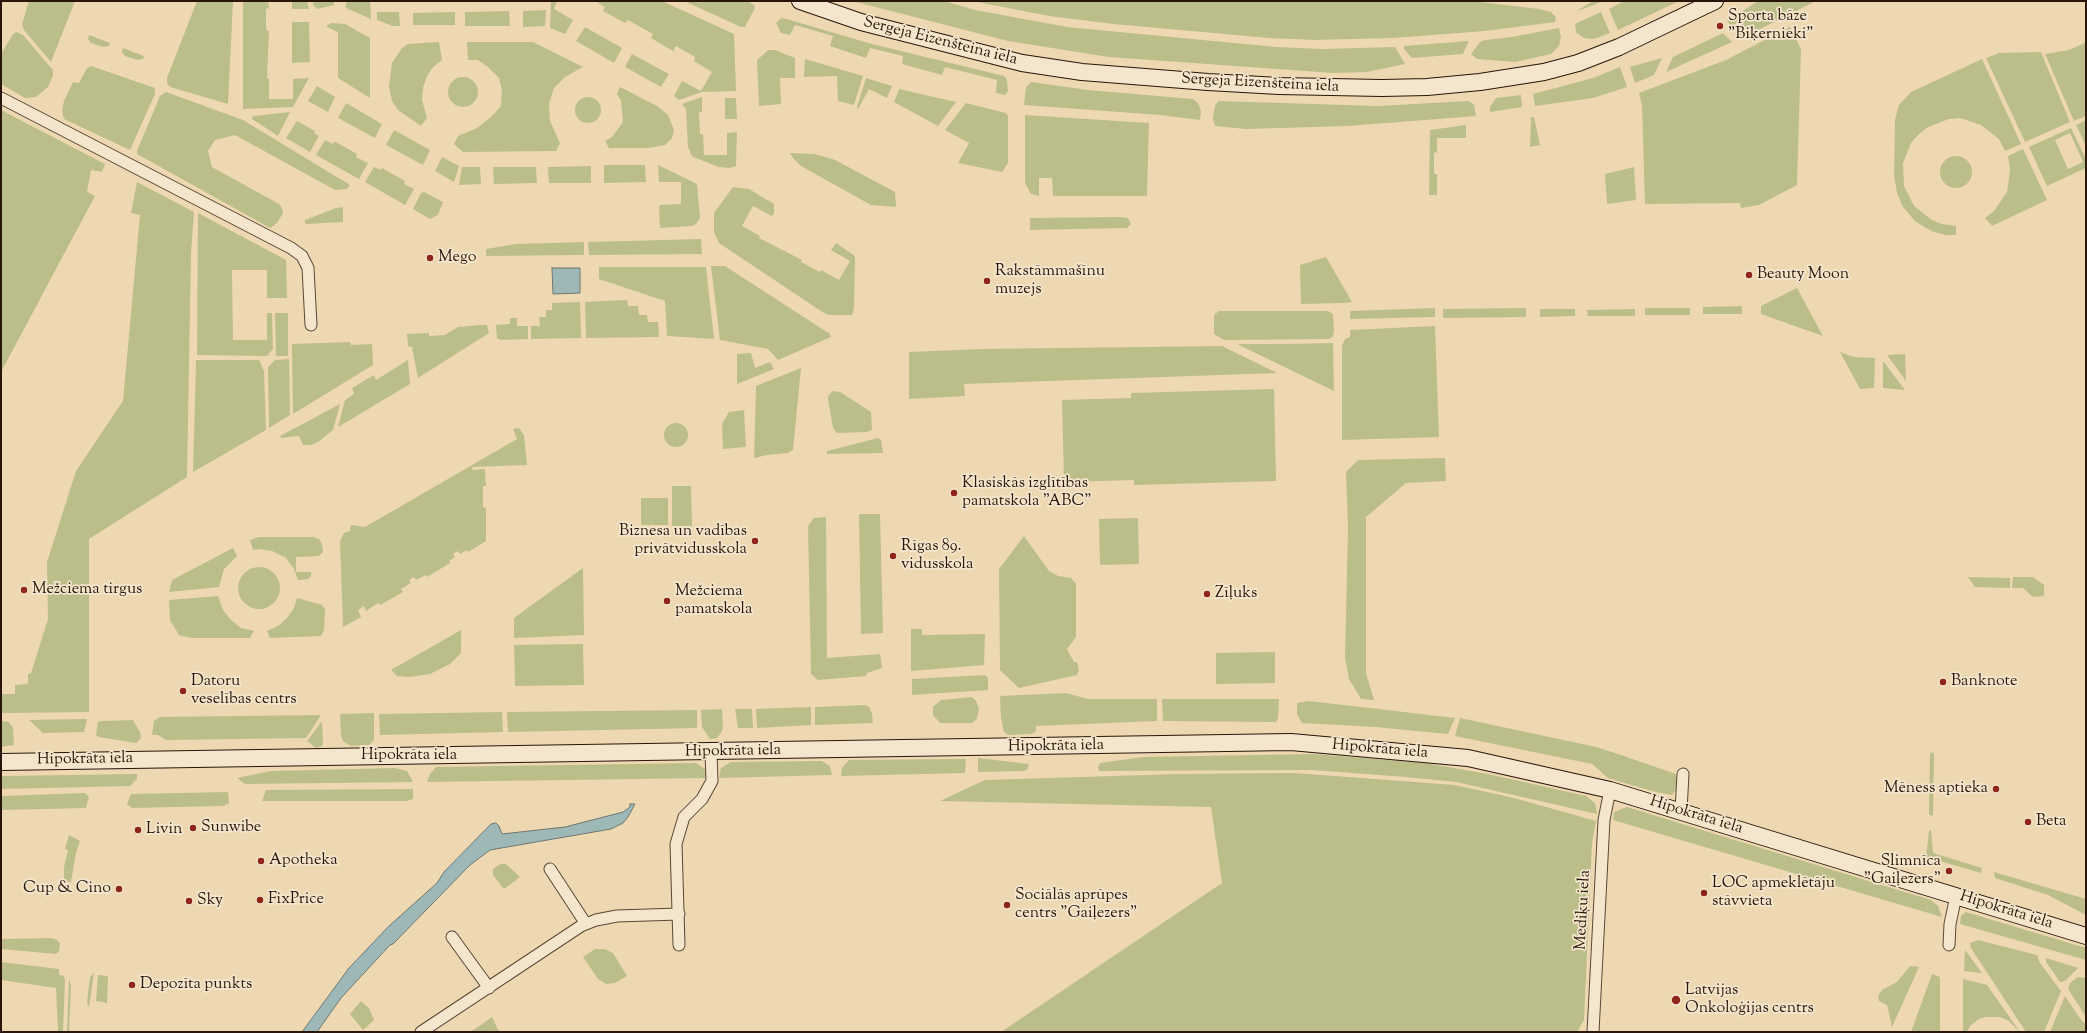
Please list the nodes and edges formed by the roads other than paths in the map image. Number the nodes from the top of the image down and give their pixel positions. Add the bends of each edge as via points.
1 (800, 1) edge
2 (1715, 1) edge
3 (1, 98) edge
4 (311, 325) dead end
5 (711, 752) junction
6 (1, 762) edge
7 (1684, 774) dead end
8 (1610, 790) junction
9 (1680, 811) junction
10 (550, 869) dead end
11 (1956, 896) junction
12 (679, 914) junction
13 (586, 924) junction
14 (2086, 936) edge
15 (452, 937) dead end
16 (679, 945) dead end
17 (1949, 946) dead end
18 (489, 988) junction
19 (421, 1032) edge
20 (1593, 1032) edge

1 - 2 street, Sergeja Eizenšteina iela via 861,22 1022,63 1082,72 1200,81 1352,88 1427,87 1506,79 1544,72 1578,63 1619,47
3 - 4 street via 302,256 308,268
5 - 6 street, Hipokrāta iela
5 - 8 street, Hipokrāta iela via 1291,742 1468,758
5 - 12 street via 712,781 702,799 684,818 676,844
7 - 9 street
8 - 9 street, Hipokrāta iela
8 - 20 street, Mediķu iela via 1604,820
9 - 11 street, Hipokrāta iela
10 - 13 street
11 - 14 street, Hipokrāta iela
11 - 17 street via 1950,924
12 - 13 street via 617,916
12 - 16 street
13 - 18 street
15 - 18 street
18 - 19 street

